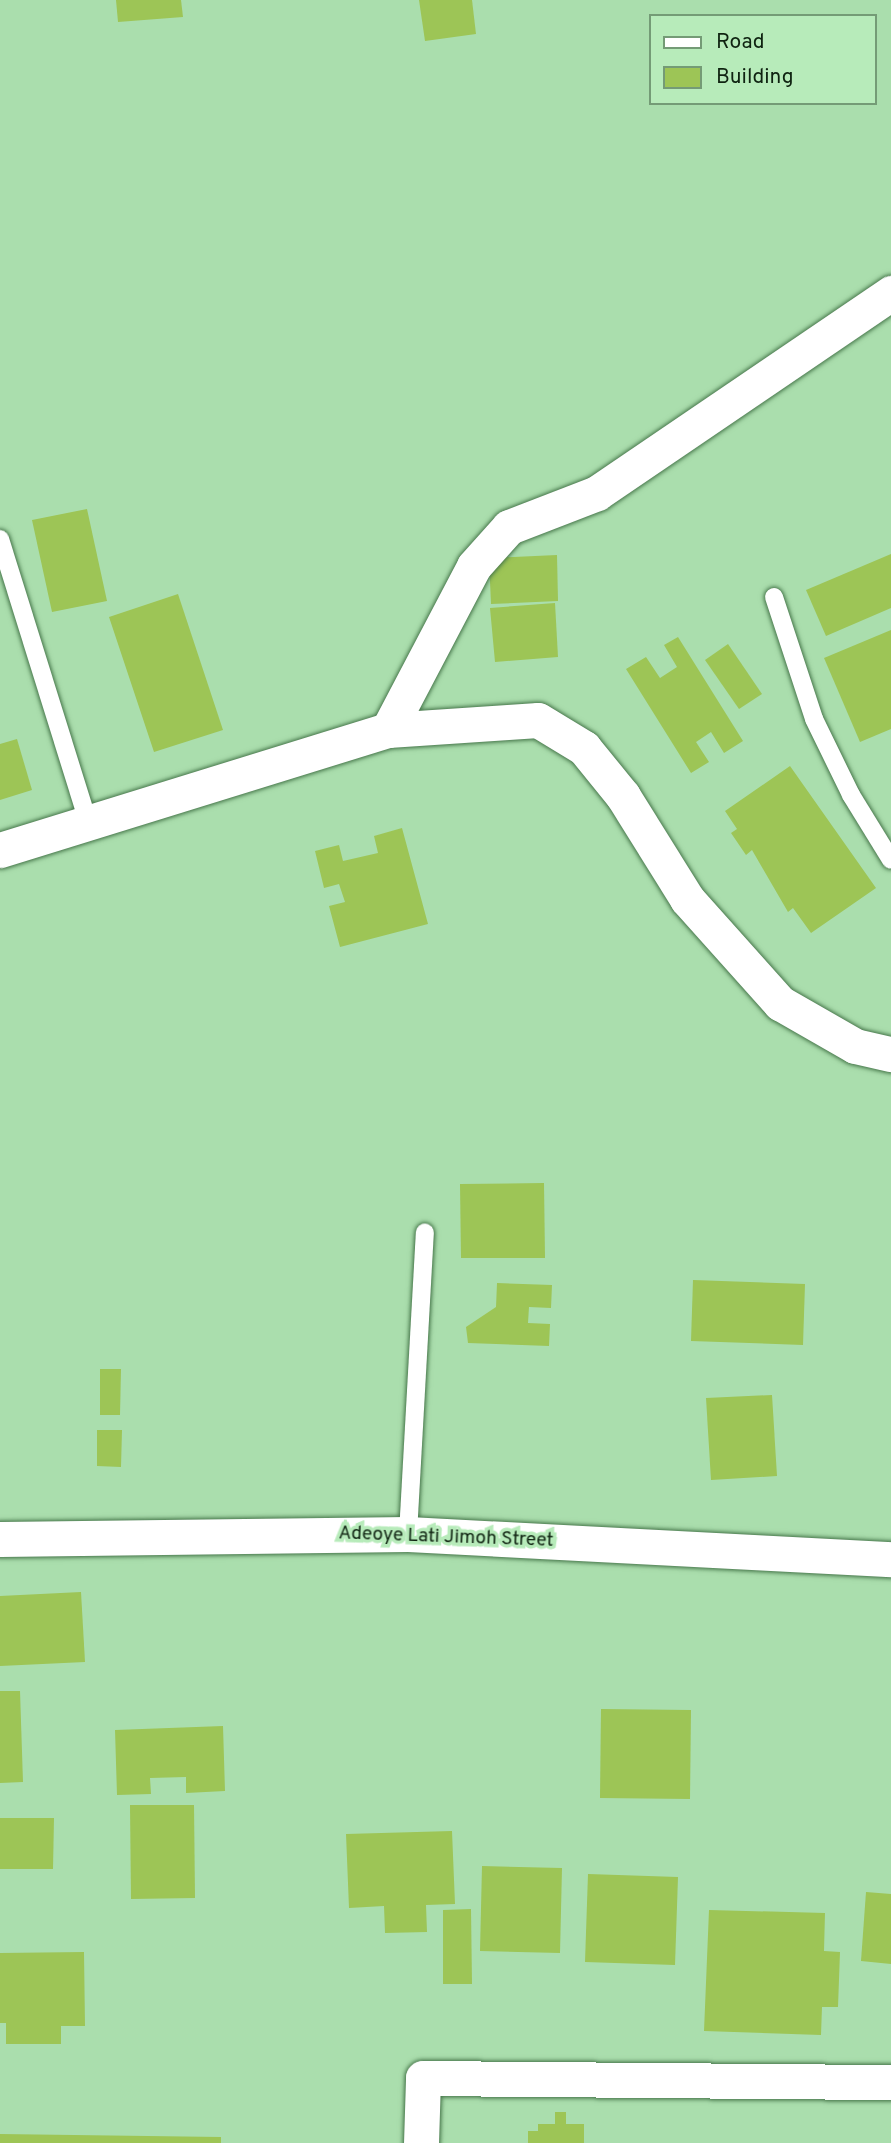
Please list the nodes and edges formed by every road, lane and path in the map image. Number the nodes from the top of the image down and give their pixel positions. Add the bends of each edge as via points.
1 (891, 293) edge
2 (0, 539) edge
3 (774, 597) dead end
4 (388, 730) junction
5 (88, 822) junction
6 (0, 850) edge
7 (891, 860) edge
8 (891, 1054) edge
9 (425, 1232) dead end
10 (408, 1534) junction
11 (0, 1539) edge
12 (891, 1559) edge
13 (891, 2082) edge
14 (421, 2143) edge

1 - 4 street via 597,493 509,527 474,566
2 - 5 lane
3 - 7 lane via 814,719 851,795
4 - 5 street
4 - 8 street via 538,720 584,748 623,796 687,899 780,1003 855,1046
5 - 6 street
9 - 10 lane
10 - 11 street, Adeoye Lati Jimoh Street
10 - 12 street, Adeoye Lati Jimoh Street
13 - 14 street via 423,2078

